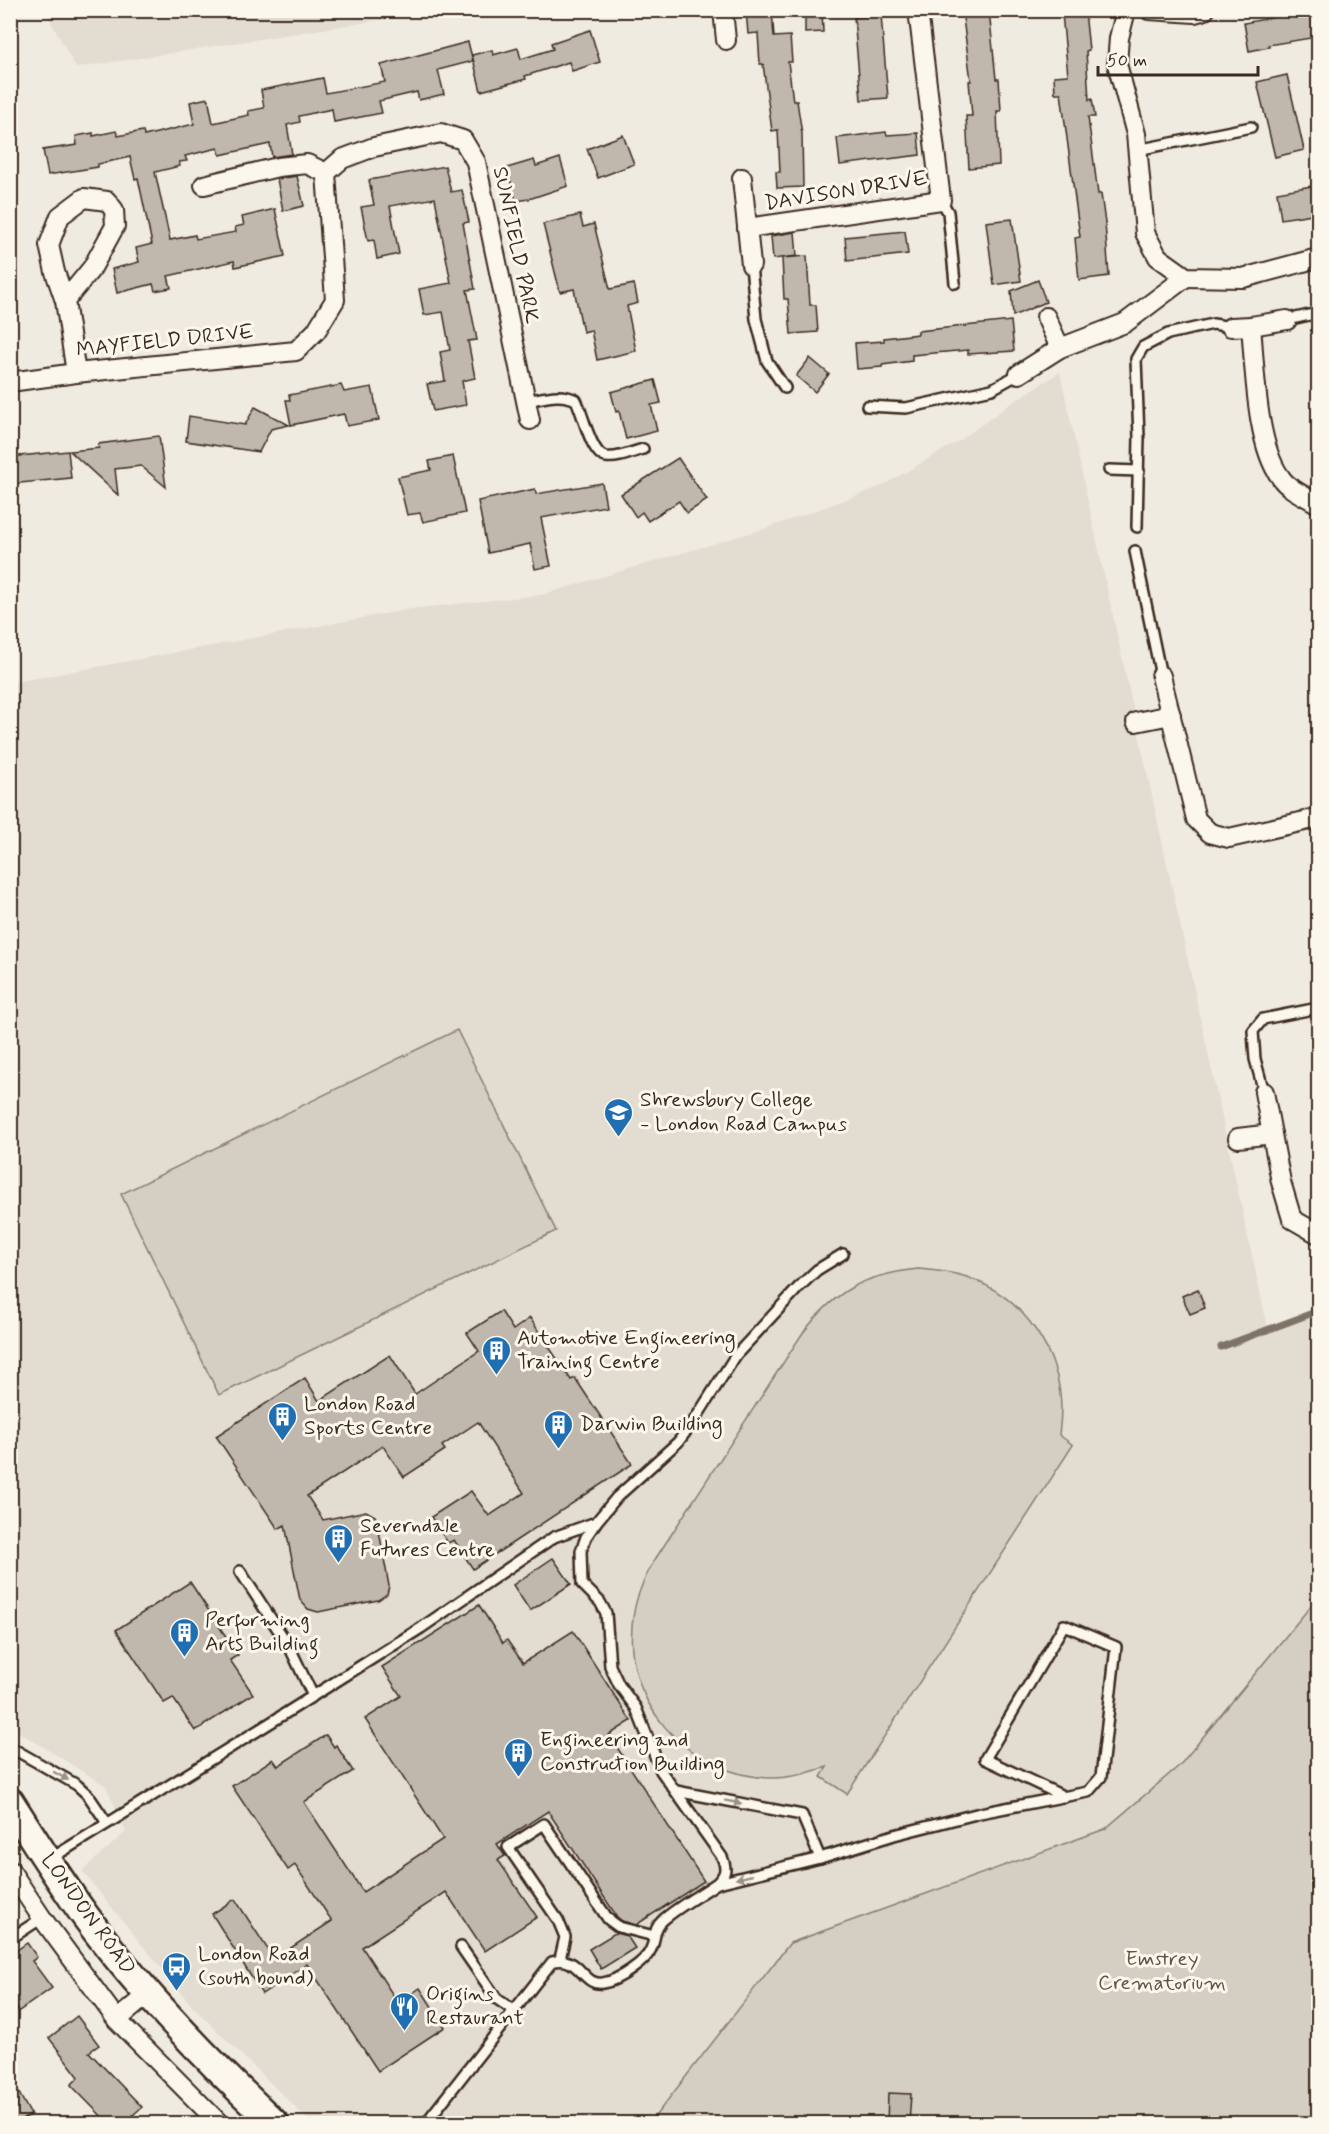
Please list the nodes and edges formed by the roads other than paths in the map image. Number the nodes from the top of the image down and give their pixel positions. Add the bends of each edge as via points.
1 (723, 10) edge
2 (918, 10) edge
3 (1126, 10) edge
4 (1149, 10) edge
5 (1205, 10) edge
6 (726, 40) dead end
7 (1251, 127) dead end
8 (1137, 150) junction
9 (326, 172) junction
10 (742, 178) dead end
11 (204, 185) dead end
12 (941, 200) junction
13 (747, 228) junction
14 (1318, 258) edge
15 (751, 265) joint
16 (1186, 277) junction
17 (955, 283) dead end
18 (65, 301) junction
19 (1318, 313) edge
20 (1046, 317) dead end
21 (1287, 320) joint
22 (1251, 326) junction
23 (1231, 327) joint
24 (1060, 348) junction
25 (76, 373) junction
26 (1019, 374) joint
27 (10, 382) edge
28 (785, 388) dead end
29 (526, 401) junction
30 (867, 406) dead end
31 (530, 420) dead end
32 (643, 449) dead end
33 (1109, 470) dead end
34 (1138, 471) junction
35 (1318, 504) edge
36 (1137, 526) dead end
37 (1135, 550) dead end
38 (1161, 676) joint
39 (1171, 715) junction
40 (1136, 722) dead end
41 (1318, 818) edge
42 (1318, 1008) edge
43 (1264, 1092) joint
44 (1272, 1134) junction
45 (1238, 1138) dead end
46 (1318, 1234) edge
47 (843, 1254) dead end
48 (597, 1521) junction
49 (240, 1571) dead end
50 (313, 1696) junction
51 (10, 1747) edge
52 (676, 1791) junction
53 (1065, 1797) junction
54 (10, 1802) edge
55 (107, 1823) junction
56 (819, 1858) junction
57 (48, 1860) junction
58 (10, 1869) edge
59 (717, 1883) junction
60 (42, 1917) junction
61 (654, 1936) junction
62 (10, 1939) edge
63 (461, 1947) dead end
64 (560, 1959) junction
65 (148, 1994) junction
66 (513, 2010) junction
67 (117, 2020) junction
68 (220, 2124) edge
69 (275, 2124) edge
70 (425, 2124) edge

1 - 6 street
2 - 12 street, DAVISON DRIVE
3 - 8 street via 1117,64
4 - 5 street
7 - 8 lane
8 - 16 street via 1145,233 1158,257
9 - 11 street via 307,164
9 - 25 street, MAYFIELD DRIVE via 335,300 316,331 296,351
9 - 29 street, SUNFIELD PARK via 342,159 374,147 441,133 463,140 476,162
10 - 13 street
12 - 13 street, DAVISON DRIVE
12 - 17 lane via 948,212
13 - 15 street
14 - 16 street via 1243,278
15 - 28 lane via 756,319 767,361
16 - 24 street via 1125,323
18 - 18 street via 49,245 60,216 84,198 107,201 114,210 115,226 92,268
18 - 25 street
19 - 21 lane
20 - 24 street
21 - 22 street
22 - 23 street
22 - 35 street via 1263,435 1271,462 1282,481
23 - 34 lane via 1213,324 1168,334 1143,347 1136,359
24 - 26 street
25 - 27 street, MAYFIELD DRIVE
26 - 30 lane via 992,389 906,408
29 - 31 street, SUNFIELD PARK
29 - 32 lane via 567,395 576,400 600,454 618,456
33 - 34 lane
34 - 36 lane
37 - 38 lane
38 - 39 street
39 - 40 street
39 - 41 street via 1196,819 1210,833 1229,838
42 - 43 lane via 1263,1020 1253,1031 1255,1059
43 - 44 street
44 - 45 street
44 - 46 street via 1292,1219
47 - 48 lane via 799,1287 736,1355 678,1442 617,1497
48 - 50 lane via 554,1537
48 - 52 lane via 581,1551 582,1584 606,1613 610,1666 636,1708 661,1771
49 - 50 lane via 290,1648
50 - 55 lane
51 -> 55 lane via 77,1785
52 -> 56 lane via 802,1815
52 - 59 lane via 727,1867
53 - 53 lane via 1088,1792 1101,1777 1116,1647 1064,1625 985,1759
53 - 56 lane via 980,1813
54 - 57 main road, LONDON ROAD
55 - 57 lane
56 -> 59 lane
57 - 65 main road, LONDON ROAD via 86,1917
58 - 60 street, LONDON ROAD
59 - 61 lane via 664,1920
60 - 62 lane
60 - 67 street, LONDON ROAD
61 - 64 lane via 643,1962 606,1983 591,1982 578,1967
61 - 64 lane via 619,1927 608,1919 544,1824 508,1847 558,1920 565,1937
63 - 66 lane via 497,1999
64 - 66 lane via 545,1969
65 - 67 street, LONDON ROAD
65 - 69 main road, LONDON ROAD
66 - 70 lane
67 - 68 street, LONDON ROAD

